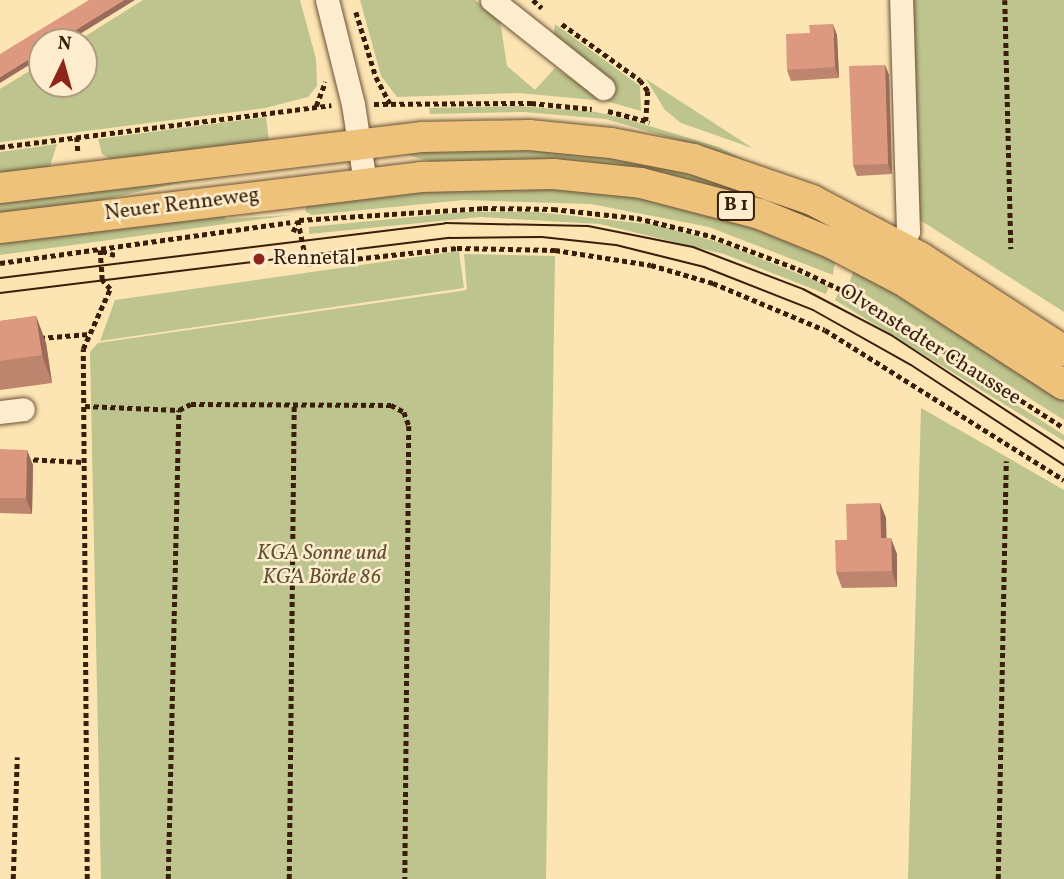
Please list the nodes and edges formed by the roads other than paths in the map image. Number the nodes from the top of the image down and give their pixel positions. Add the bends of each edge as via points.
1 (327, 0) edge
2 (492, 0) edge
3 (901, 0) edge
4 (603, 88) dead end
5 (360, 143) junction
6 (365, 182) junction
7 (0, 188) edge
8 (0, 228) edge
9 (899, 244) junction
10 (1064, 351) edge
11 (1064, 385) edge
12 (23, 409) dead end
13 (0, 412) edge

1 - 5 street
2 - 4 street
3 - 9 street via 908,231
5 - 6 street
5 - 7 main road, Neuer Renneweg / B 1
5 - 9 main road, B 1 via 529,135 641,148 693,159 792,191
6 - 8 main road, Neuer Renneweg / B 1
6 - 11 main road, Olvenstedter Chaussee / B 1 via 553,174 650,185 731,205 813,234 868,261
9 - 10 main road, B 1
12 - 13 street

